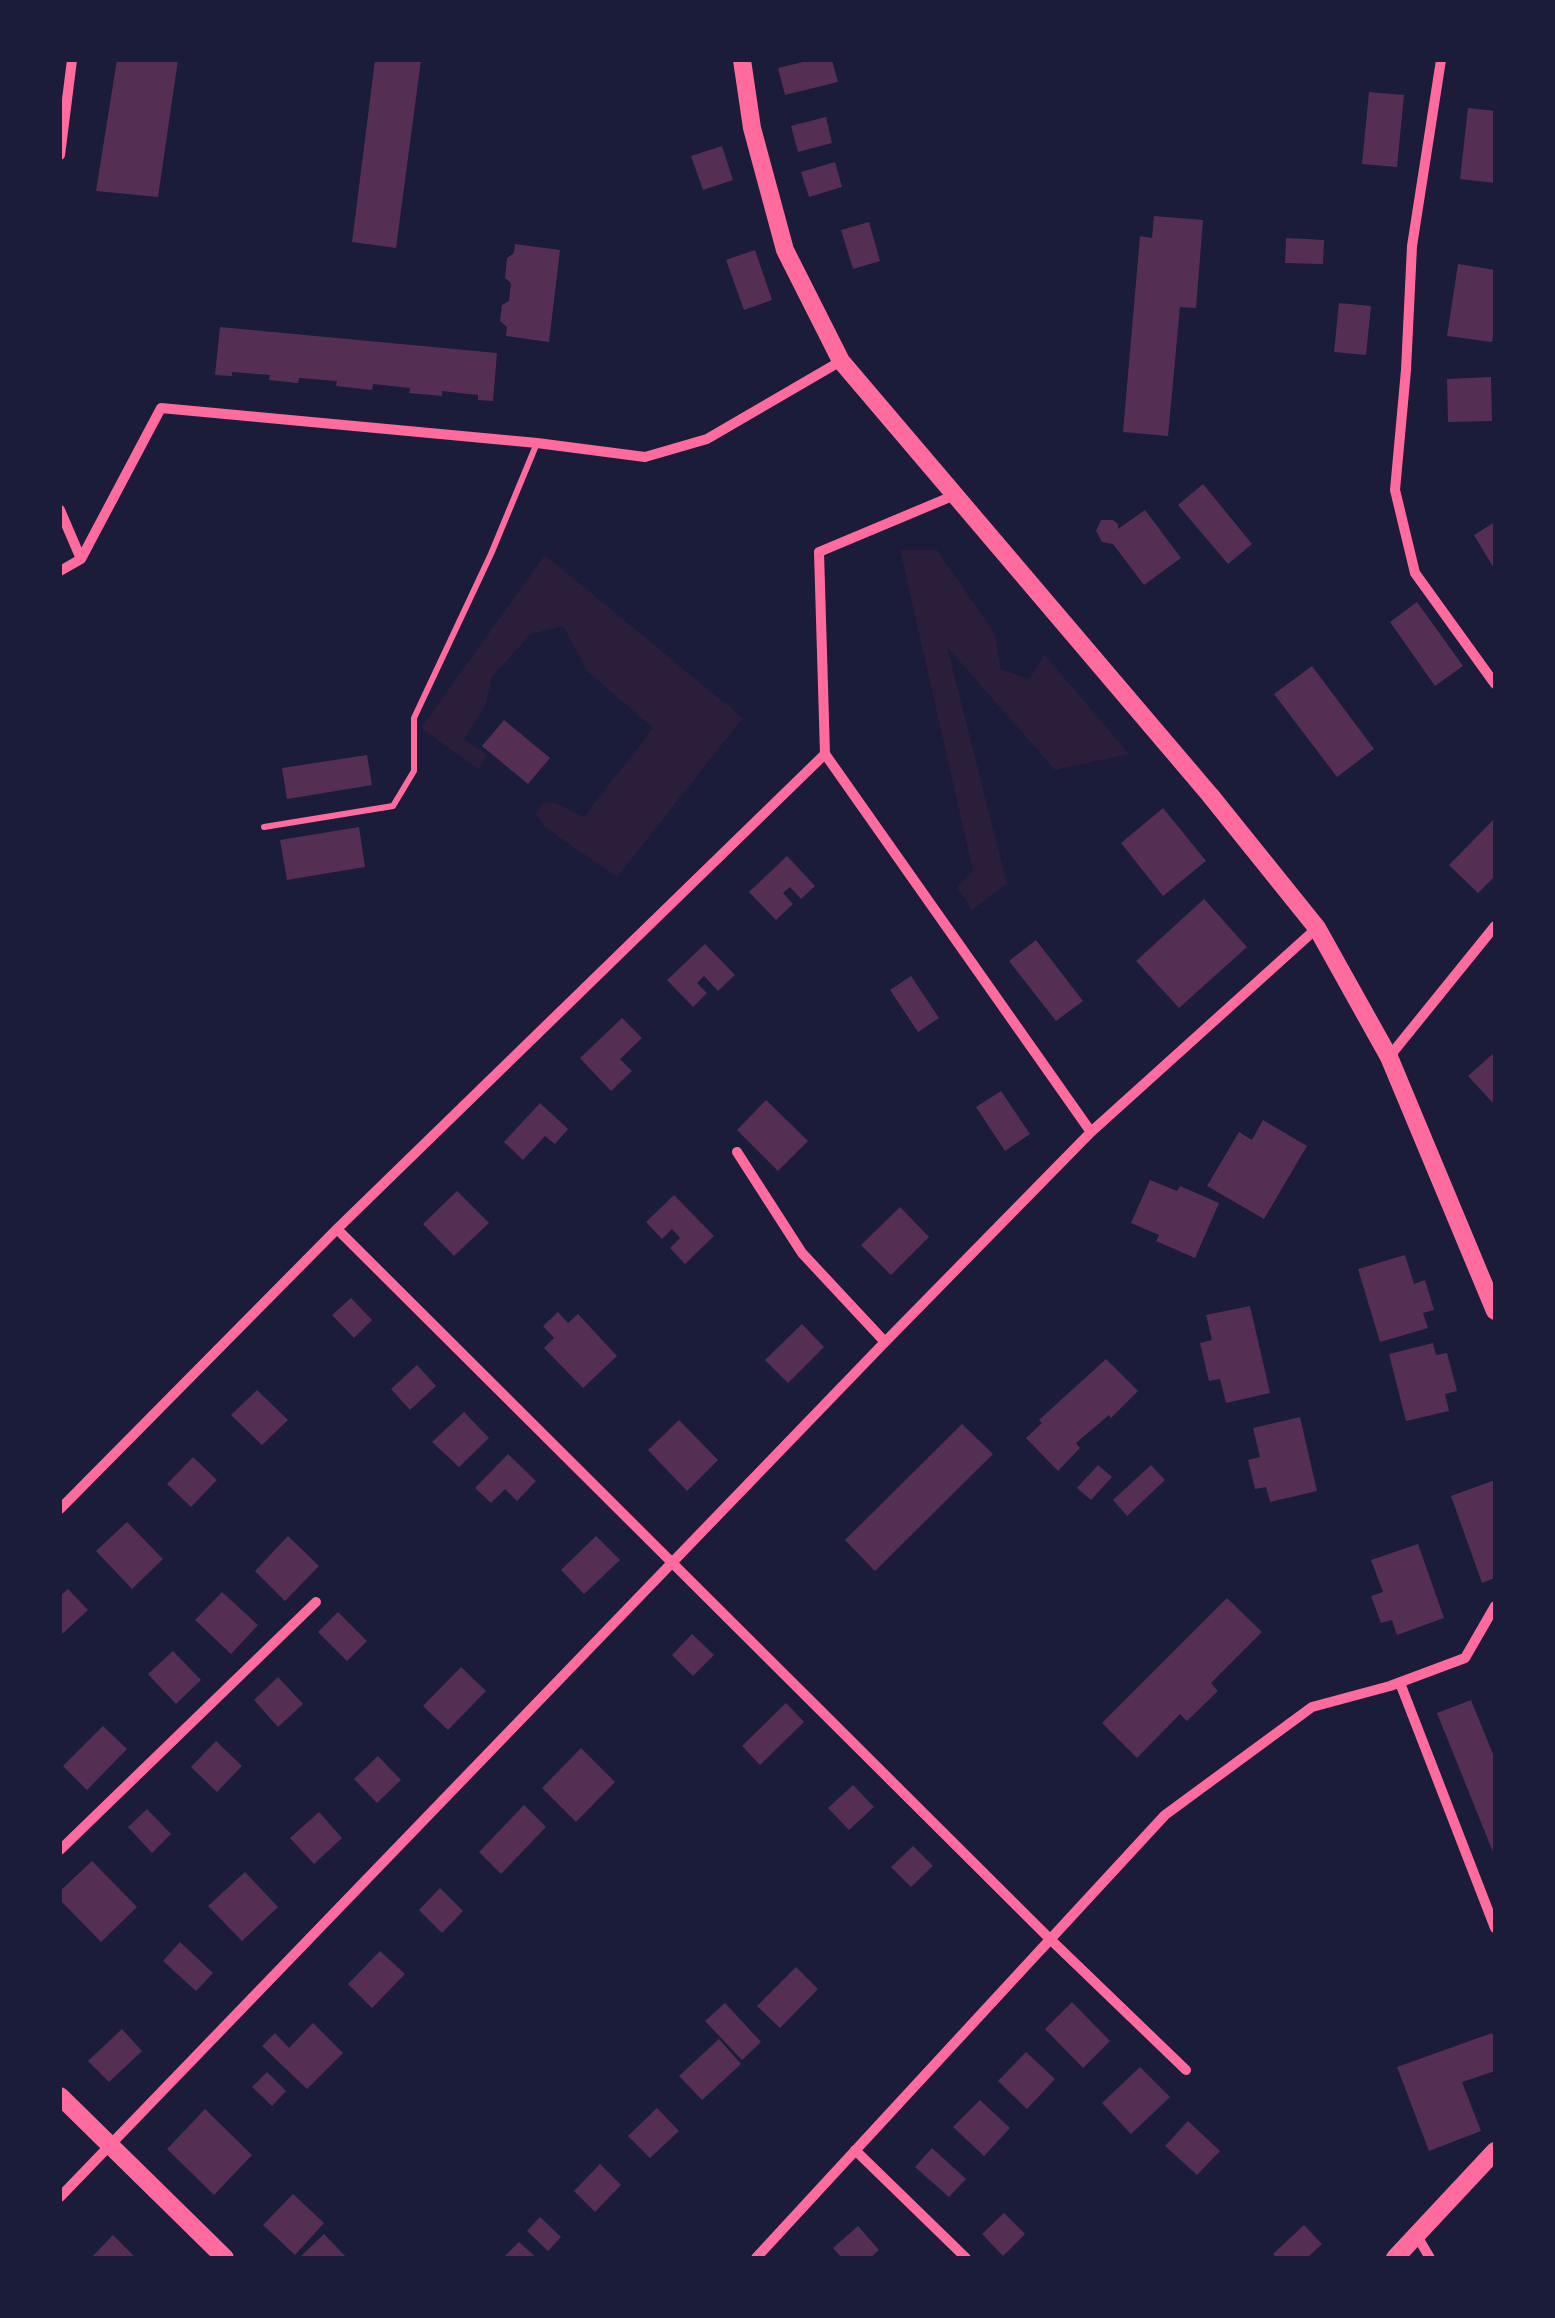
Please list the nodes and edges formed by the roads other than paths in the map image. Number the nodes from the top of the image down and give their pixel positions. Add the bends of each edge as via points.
1 (72, 60) edge
2 (742, 60) edge
3 (1441, 60) edge
4 (60, 156) edge
5 (841, 361) junction
6 (537, 443) junction
7 (955, 495) junction
8 (60, 510) edge
9 (81, 560) junction
10 (60, 571) edge
11 (1495, 684) edge
12 (825, 754) junction
13 (264, 828) dead end
14 (1495, 926) edge
15 (1317, 928) junction
16 (1388, 1057) junction
17 (1091, 1132) junction
18 (737, 1152) dead end
19 (336, 1229) junction
20 (1495, 1311) edge
21 (885, 1342) junction
22 (60, 1509) edge
23 (673, 1562) junction
24 (316, 1602) dead end
25 (1495, 1606) edge
26 (1400, 1683) junction
27 (60, 1850) edge
28 (1495, 1928) edge
29 (1050, 1939) junction
30 (1186, 2070) dead end
31 (60, 2096) edge
32 (110, 2145) junction
33 (855, 2150) junction
34 (1495, 2150) edge
35 (60, 2197) edge
36 (1417, 2236) junction
37 (225, 2258) edge
38 (756, 2258) edge
39 (966, 2258) edge
40 (1395, 2258) edge
41 (1430, 2258) edge

1 - 4 street
2 - 5 street via 752,128 785,250
3 - 11 street via 1412,246 1394,490 1415,573
5 - 6 street via 707,438 645,457
5 - 7 street
6 - 9 street via 161,408
6 - 13 lane via 414,718 414,772 393,806
7 - 12 street via 820,552
7 - 15 street
8 - 9 street
9 - 10 street
12 - 17 street
12 - 19 street
14 - 16 street
15 - 16 street
15 - 17 street
16 - 20 street
17 - 21 street
18 - 21 street via 802,1254
19 - 22 street
19 - 23 street
21 - 23 street
23 - 29 street
23 - 32 street
24 - 27 street
25 - 26 street via 1465,1658
26 - 28 street
26 - 29 street via 1312,1707 1164,1814
29 - 30 street
29 - 33 street
31 - 32 street
32 - 35 street
32 - 37 street
33 - 38 street
33 - 39 street
34 - 36 street
36 - 40 street
36 - 41 street

